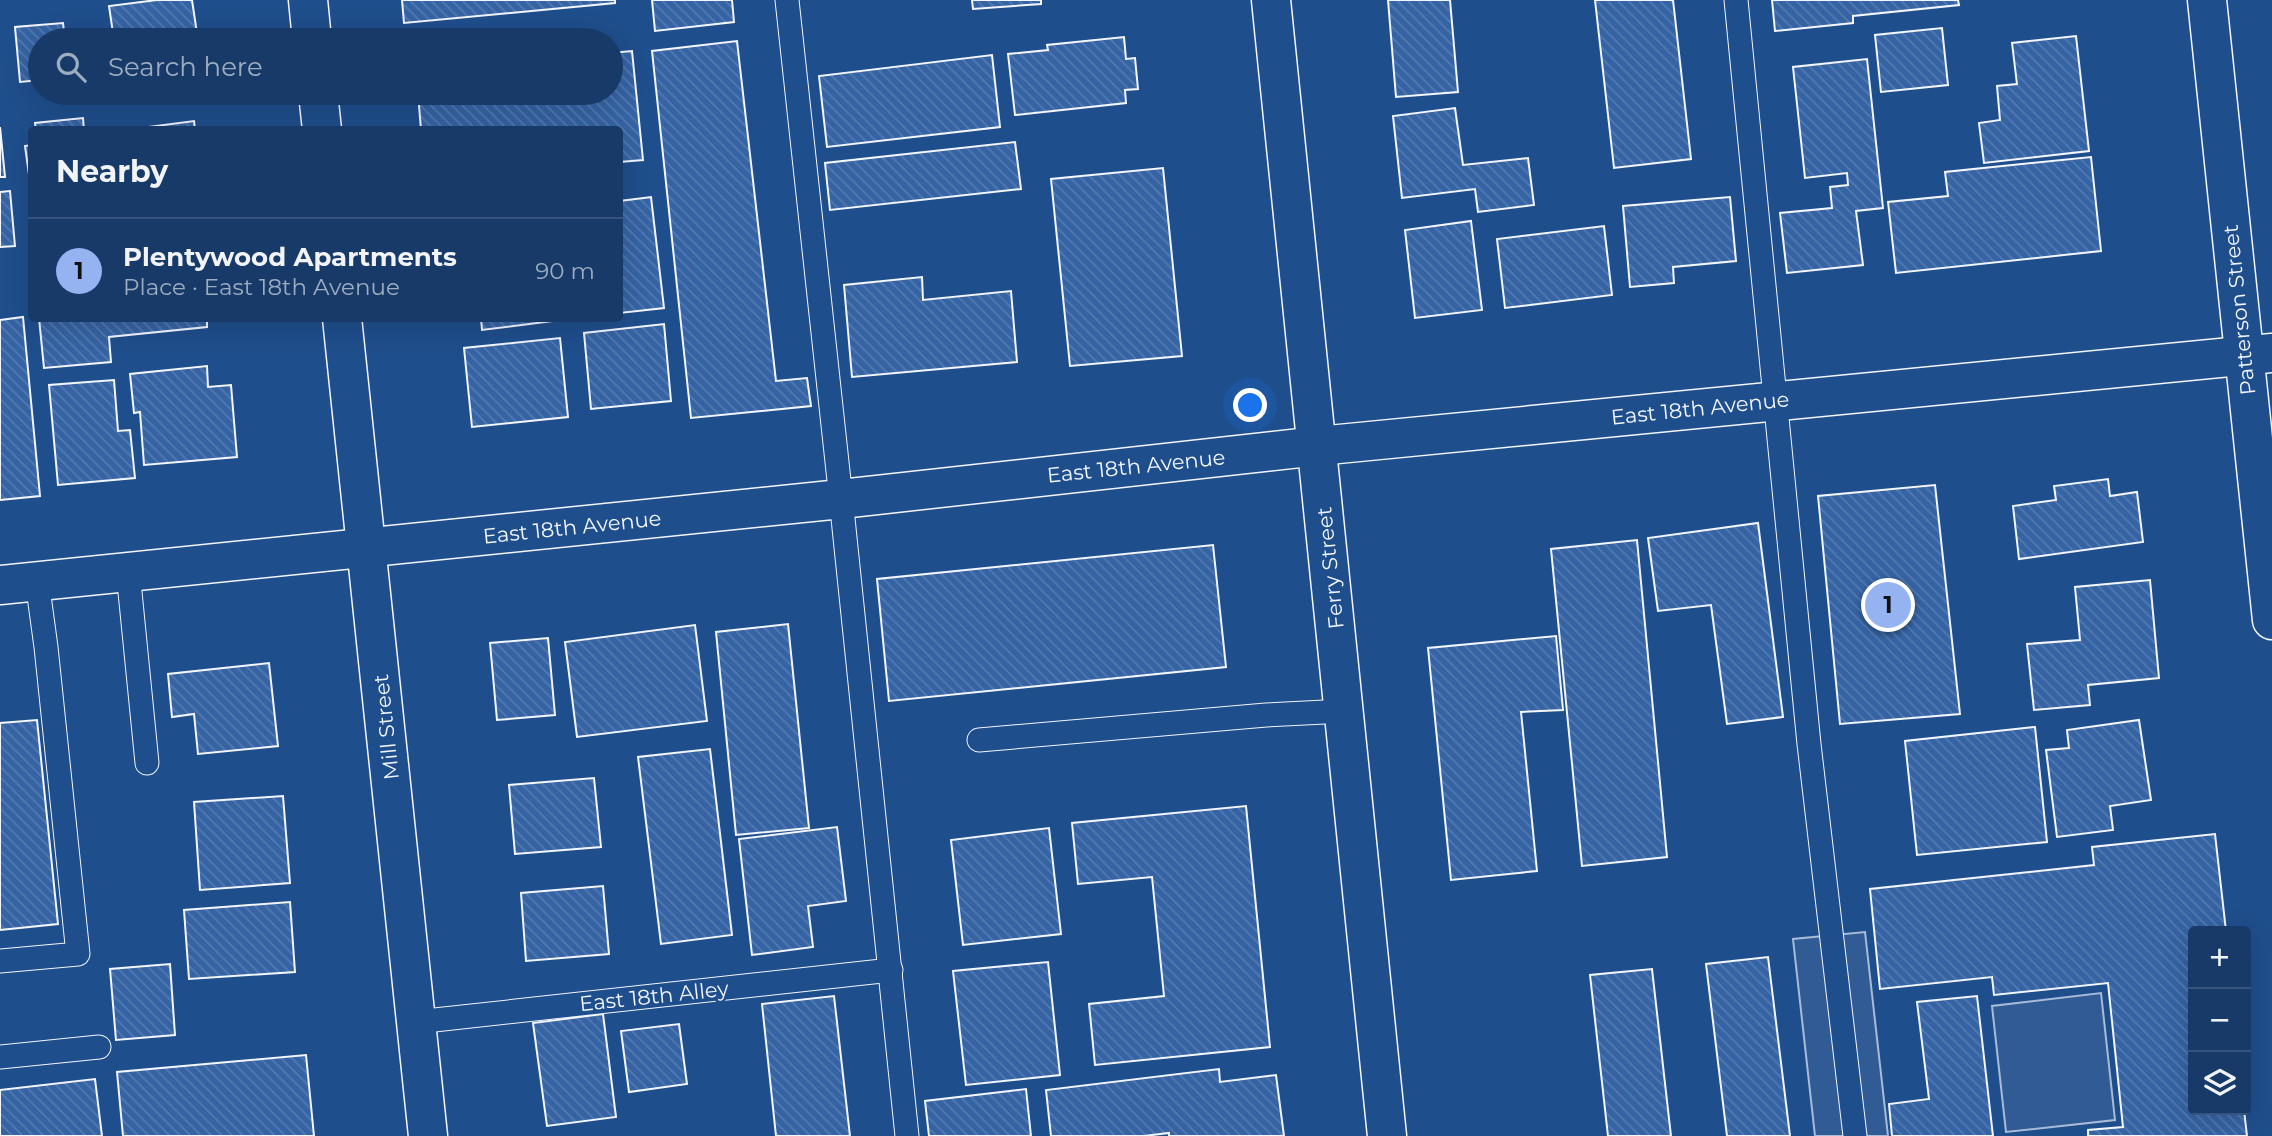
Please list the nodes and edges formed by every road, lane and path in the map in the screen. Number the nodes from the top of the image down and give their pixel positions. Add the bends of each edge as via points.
1 (308, 0) edge
2 (787, 0) edge
3 (1271, 0) edge
4 (1736, 0) edge
5 (2207, 0) edge
6 (311, 28) edge
7 (319, 105) edge
8 (322, 126) edge
9 (342, 322) edge
10 (2258, 355) edge
11 (1775, 400) junction
12 (1318, 446) junction
13 (841, 499) junction
14 (367, 547) junction
15 (128, 572) junction
16 (37, 581) junction
17 (0, 585) edge
18 (2272, 620) edge
19 (1345, 711) junction
20 (979, 740) dead end
21 (147, 763) dead end
22 (0, 961) edge
23 (891, 970) junction
24 (416, 1022) junction
25 (99, 1047) dead end
26 (0, 1057) edge
27 (428, 1136) edge
28 (907, 1136) edge
29 (1387, 1136) edge
30 (1855, 1136) edge

1 - 6 main road
2 - 13 lane
3 - 12 main road, Ferry Street
4 - 11 lane
5 - 10 main road, Patterson Street
7 - 8 main road
9 - 14 main road, Mill Street
10 - 11 main road, East 18th Avenue
10 - 18 main road, Patterson Street
11 - 12 main road, East 18th Avenue
11 - 30 lane
12 - 13 main road, East 18th Avenue
12 - 19 main road, Ferry Street
13 - 14 main road, East 18th Avenue
13 - 23 lane
14 - 15 main road, East 18th Avenue
14 - 24 main road, Mill Street
15 - 16 main road, East 18th Avenue
15 - 21 lane
16 - 17 main road, East 18th Avenue
16 - 22 lane via 78,954
19 - 20 lane
19 - 29 main road, Ferry Street
23 - 24 lane, East 18th Alley
23 - 28 lane
24 - 27 main road, Mill Street
25 - 26 lane

